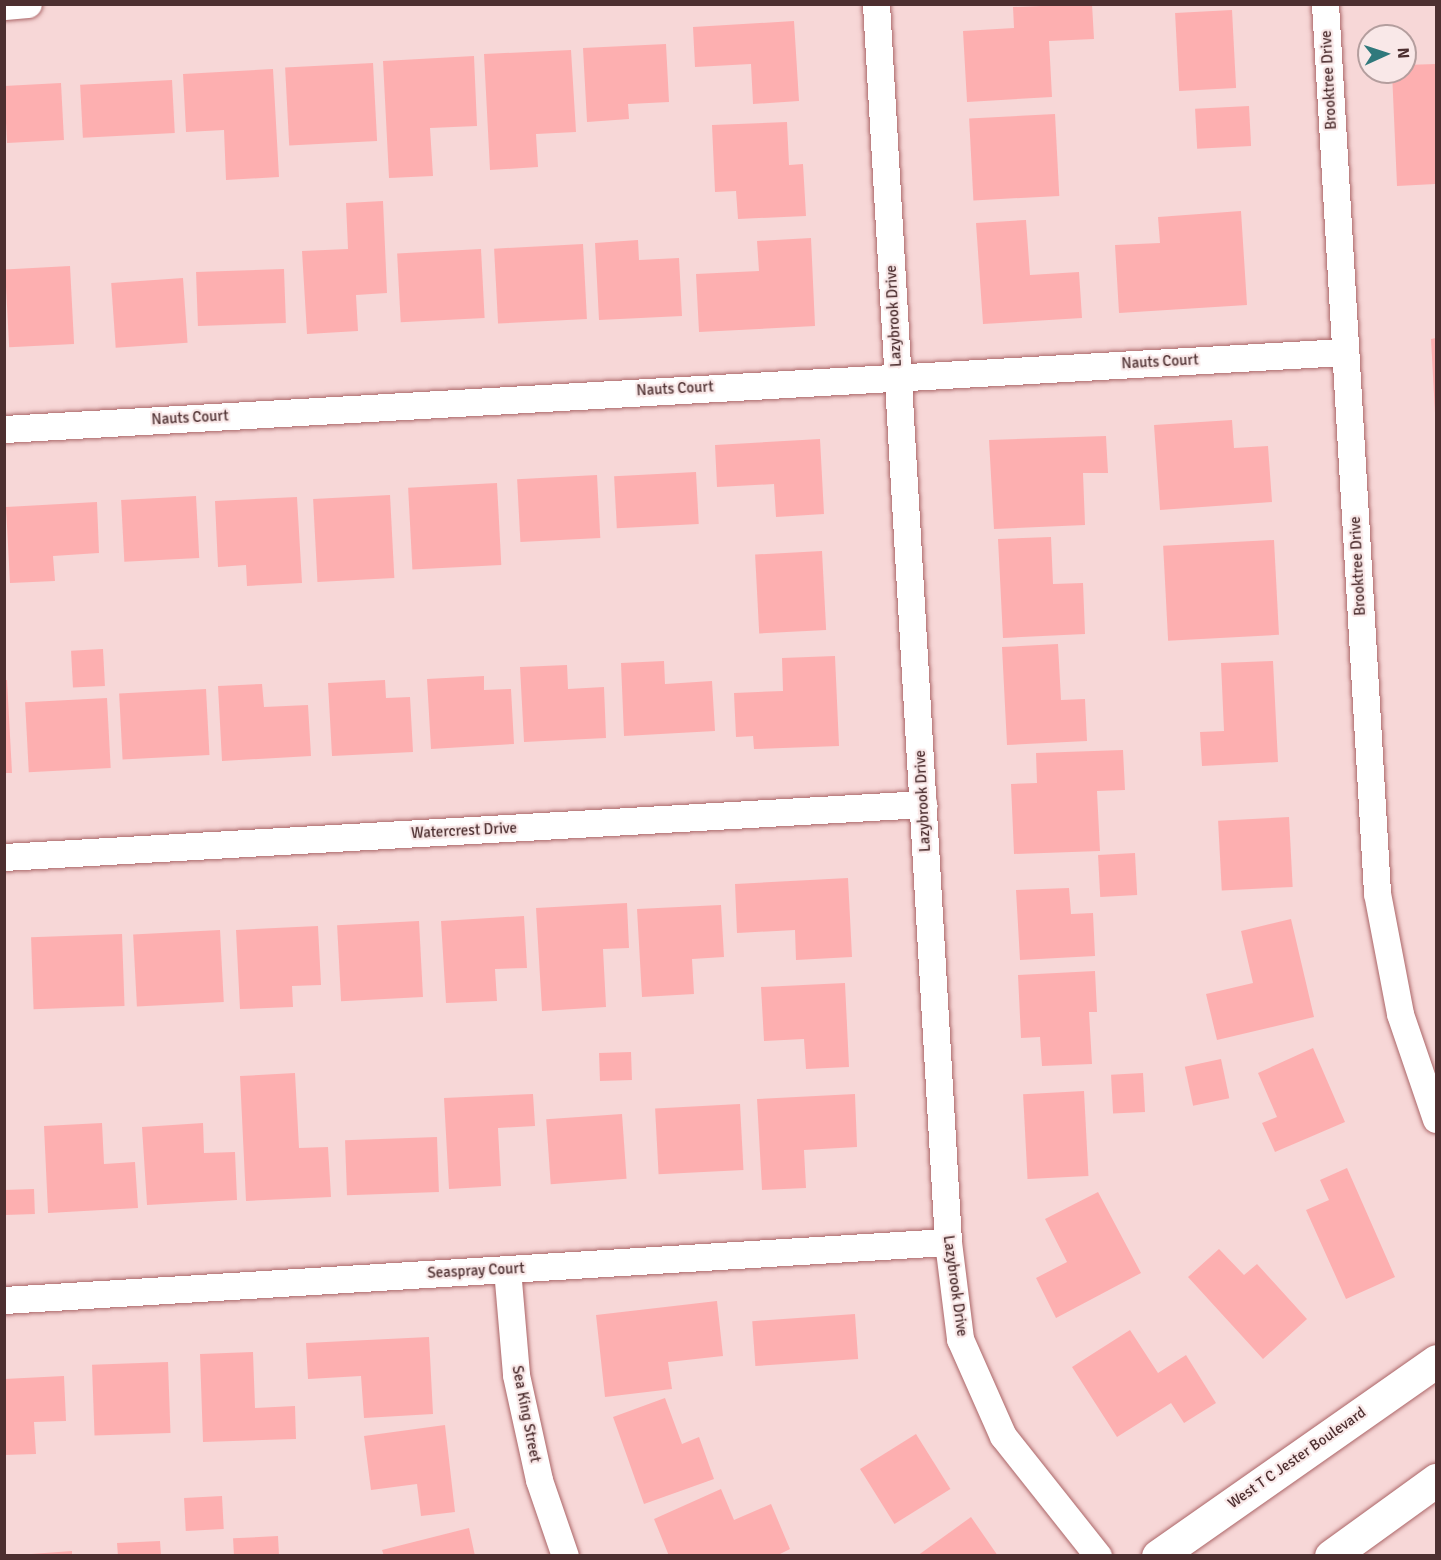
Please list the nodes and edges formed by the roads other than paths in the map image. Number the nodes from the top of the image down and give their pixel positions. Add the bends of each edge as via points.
1 (28, 4) edge
2 (876, 4) edge
3 (1325, 4) edge
4 (4, 6) edge
5 (1345, 352) junction
6 (898, 376) junction
7 (4, 429) edge
8 (923, 804) junction
9 (4, 857) edge
10 (1437, 1119) edge
11 (948, 1242) junction
12 (507, 1269) junction
13 (4, 1300) edge
14 (1437, 1361) edge
15 (1437, 1480) edge
16 (565, 1556) edge
17 (1098, 1556) edge
18 (1158, 1556) edge
19 (1331, 1556) edge

1 - 4 street
2 - 6 street, Lazybrook Drive
3 - 5 street, Brooktree Drive
5 - 6 street, Nauts Court
5 - 10 street, Brooktree Drive via 1377,893 1400,1014
6 - 7 street, Nauts Court
6 - 8 street, Lazybrook Drive
8 - 9 street, Watercrest Drive
8 - 11 street, Lazybrook Drive
11 - 12 street, Seaspray Court
11 - 17 street, Lazybrook Drive via 960,1339 1003,1436
12 - 13 street, Seaspray Court
12 - 16 street, Sea King Street via 516,1374 539,1480
14 - 18 main road, West T C Jester Boulevard
15 - 19 main road

